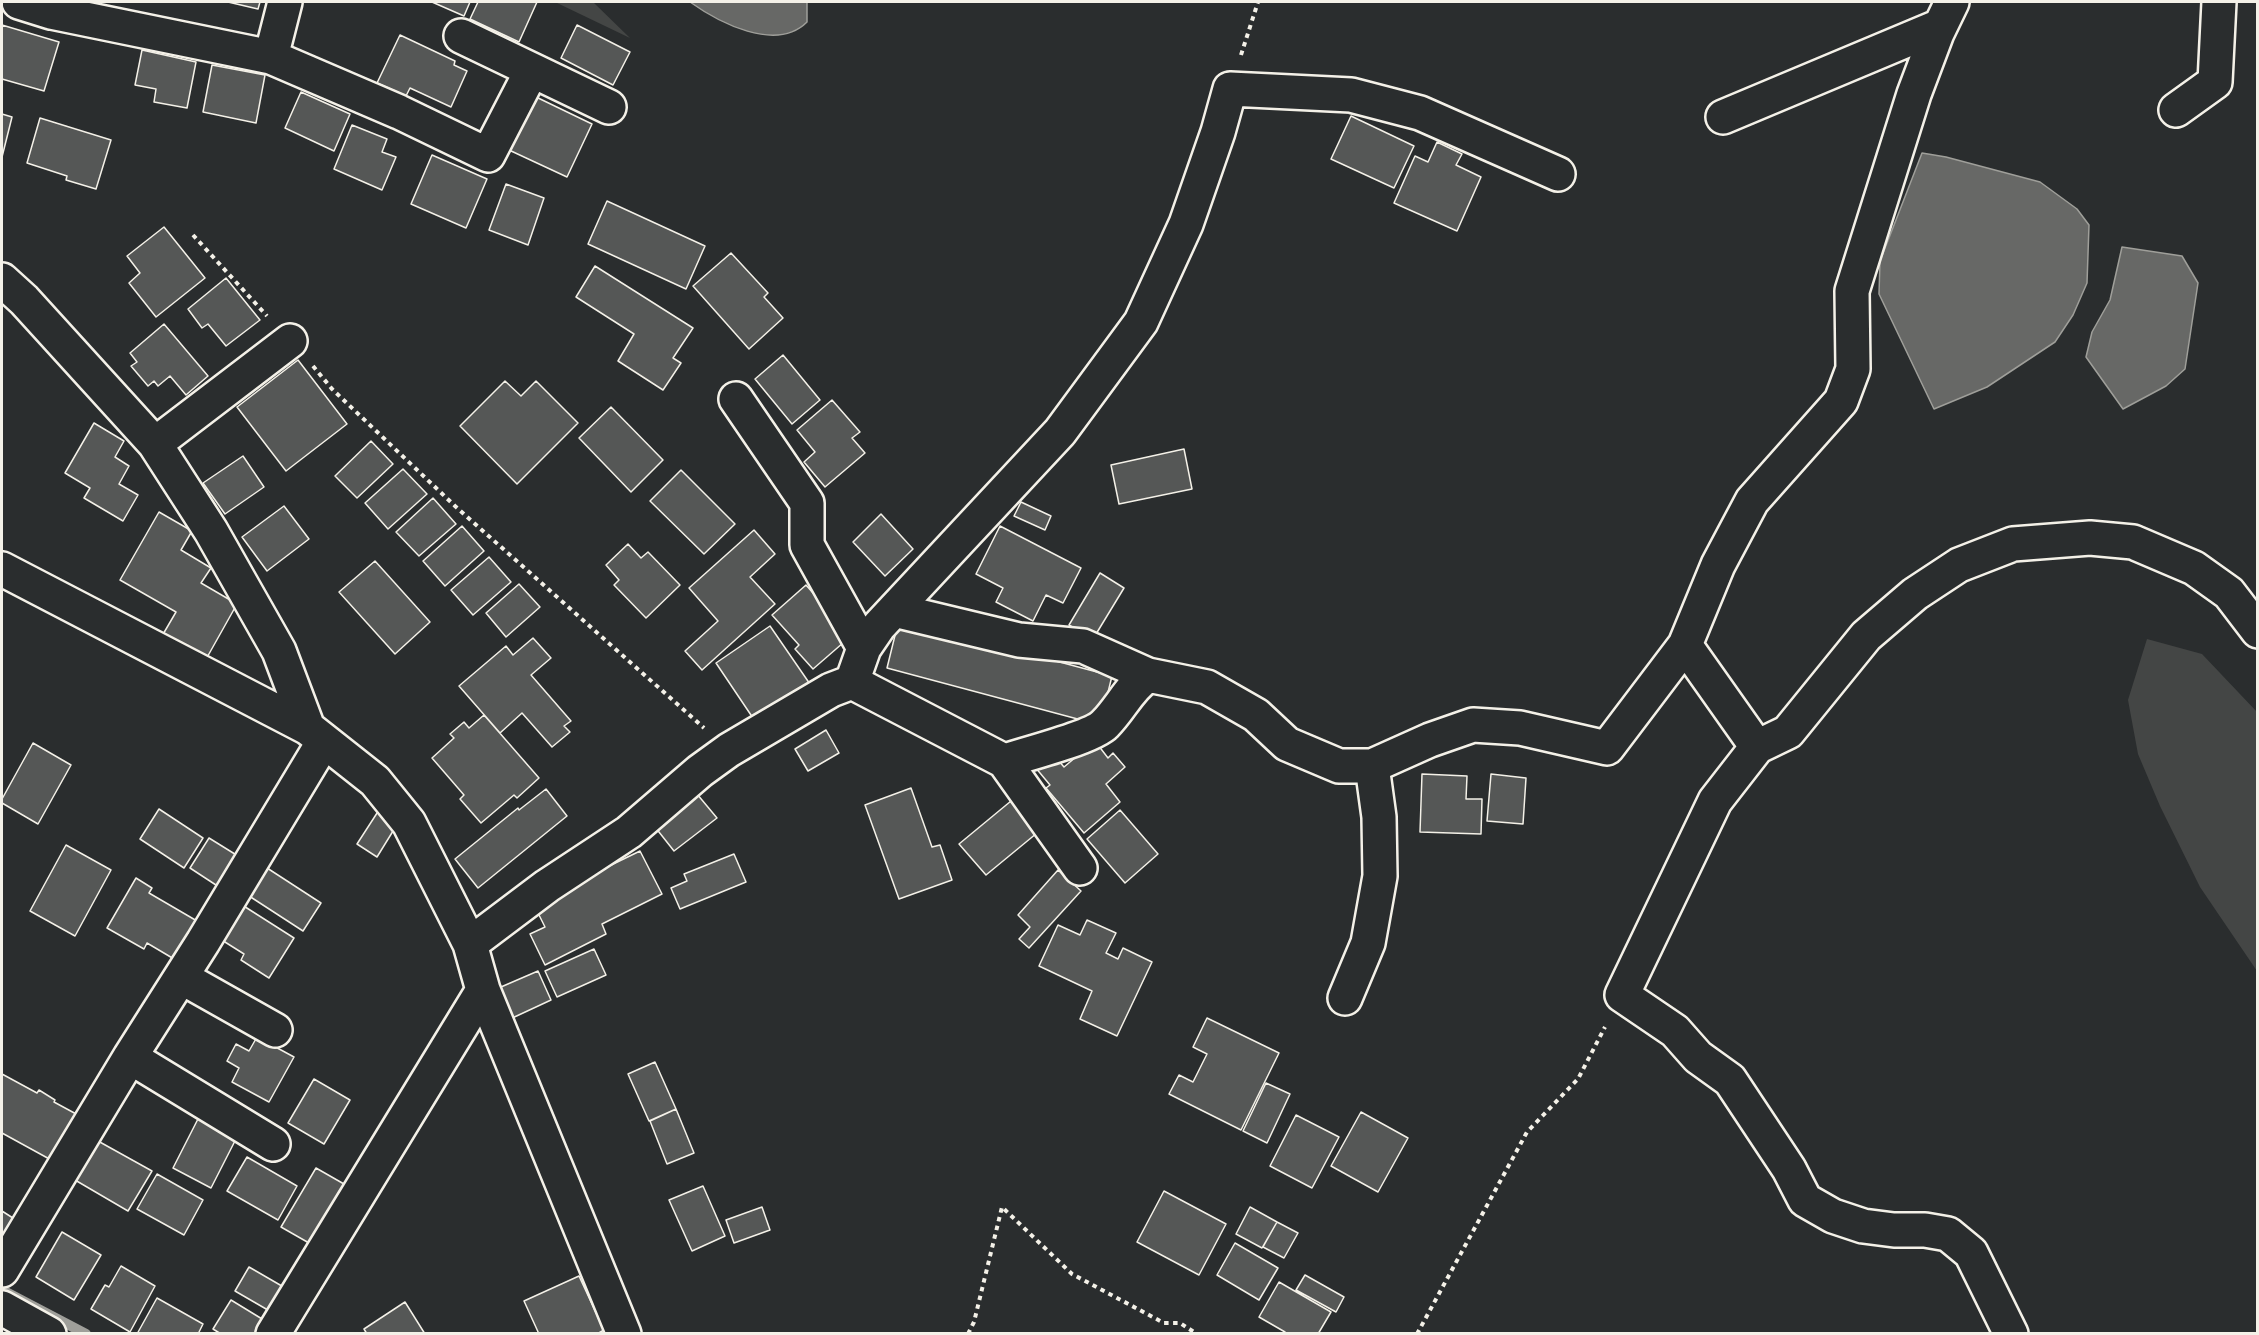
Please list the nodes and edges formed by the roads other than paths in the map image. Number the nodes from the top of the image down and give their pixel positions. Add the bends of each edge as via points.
1 (19, 2) edge
2 (285, 2) edge
3 (2219, 2) edge
4 (53, 7) edge
5 (1946, 14) edge
6 (461, 36) dead end
7 (271, 57) junction
8 (532, 70) junction
9 (609, 107) dead end
10 (2176, 110) dead end
11 (1723, 117) dead end
12 (1557, 174) dead end
13 (2, 280) edge
14 (290, 341) road end
15 (736, 399) dead end
16 (155, 444) junction
17 (2, 568) edge
18 (894, 610) junction
19 (2258, 631) edge
20 (1685, 645) junction
21 (864, 648) junction
22 (1148, 675) junction
23 (852, 682) junction
24 (316, 734) junction
25 (1757, 747) junction
26 (1004, 761) junction
27 (1372, 766) junction
28 (1080, 868) dead end
29 (470, 944) junction
30 (181, 977) junction
31 (483, 990) junction
32 (1345, 998) dead end
33 (275, 1030) dead end
34 (130, 1057) junction
35 (273, 1144) dead end
36 (2, 1270) edge
37 (2, 1308) edge
38 (280, 1330) edge
39 (49, 1334) edge
40 (624, 1334) edge
41 (2012, 1334) edge

1 - 4 street
2 - 7 street
3 - 10 street via 2215,82
4 - 7 street
5 - 11 street
5 - 20 street via 1914,94 1852,291 1853,369 1841,401 1752,501 1718,566
6 - 8 street
7 - 8 street via 488,155
8 - 9 street
12 - 18 street via 1420,113 1351,95 1230,89 1186,224 1141,322 1060,432
13 - 16 street
14 - 16 street
15 - 21 street via 807,503 807,545
16 - 24 street via 211,531 279,651
17 - 24 street
18 - 21 street
18 - 22 street via 1019,640 1083,646
19 - 25 street via 2229,594 2203,574 2133,542 2090,538 2013,544 1959,565 1915,594 1866,636 1788,732
20 - 25 street
20 - 27 street via 1607,748 1520,728 1473,725
21 - 23 street
22 - 26 street via 1136,683 1104,726
22 - 27 street via 1207,687 1256,715 1287,744 1339,766
23 - 26 street
23 - 29 street via 831,690 729,750 629,831
24 - 29 street via 375,781 409,823
24 - 30 street
25 - 41 street via 1715,801 1622,995 1675,1030 1698,1057 1730,1080 1805,1200 1833,1216 1863,1226 1948,1234 1971,1253
26 - 28 street
27 - 32 street via 1379,817 1380,876 1368,943
29 - 31 street
30 - 33 street
30 - 34 street
31 - 38 street
31 - 40 street
34 - 35 street
34 - 36 street
37 - 39 street

